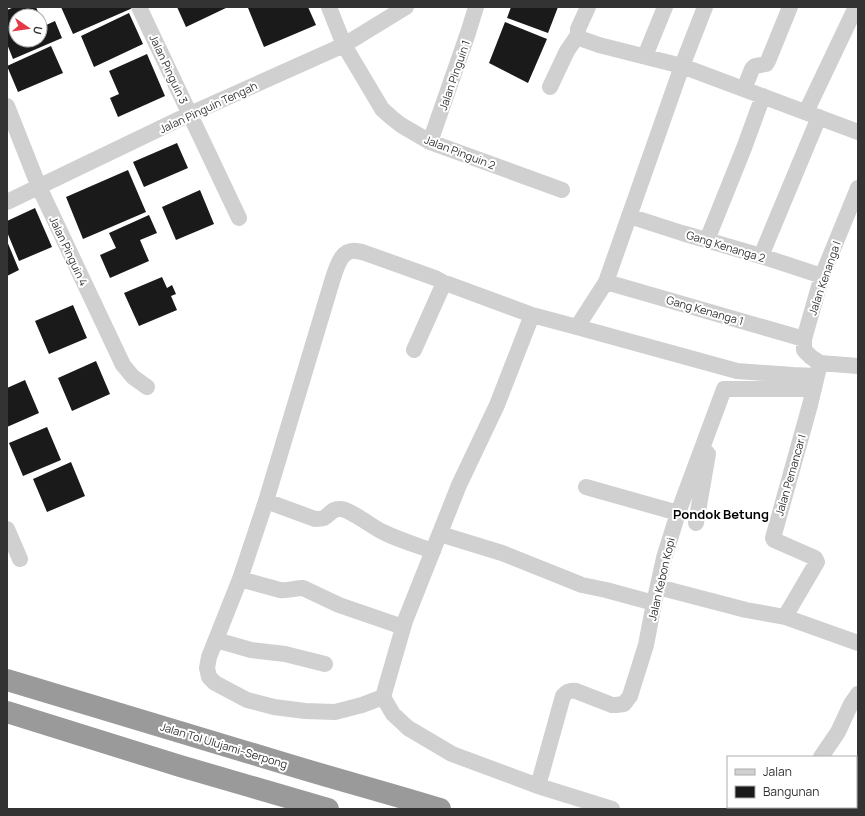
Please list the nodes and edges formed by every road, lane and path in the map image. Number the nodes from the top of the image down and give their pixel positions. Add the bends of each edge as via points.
1 (139, 7) edge
2 (329, 7) edge
3 (406, 7) edge
4 (476, 7) edge
5 (588, 7) edge
6 (665, 7) edge
7 (705, 7) edge
8 (790, 7) edge
9 (856, 7) edge
10 (578, 35) junction
11 (344, 45) junction
12 (645, 56) junction
13 (682, 66) junction
14 (550, 87) dead end
15 (744, 89) junction
16 (763, 96) junction
17 (7, 106) edge
18 (190, 114) junction
19 (813, 115) junction
20 (858, 132) edge
21 (430, 142) junction
22 (39, 187) junction
23 (858, 188) edge
24 (562, 190) dead end
25 (7, 202) edge
26 (629, 216) junction
27 (239, 218) dead end
28 (706, 240) junction
29 (761, 256) junction
30 (822, 276) junction
31 (606, 282) junction
32 (446, 284) junction
33 (532, 315) junction
34 (577, 327) junction
35 (804, 339) junction
36 (414, 350) dead end
37 (858, 366) edge
38 (817, 376) junction
39 (147, 387) dead end
40 (702, 449) junction
41 (586, 487) dead end
42 (266, 501) junction
43 (678, 513) junction
44 (696, 523) dead end
45 (7, 529) edge
46 (440, 534) junction
47 (433, 551) junction
48 (20, 559) dead end
49 (240, 579) junction
50 (658, 587) junction
51 (654, 603) junction
52 (785, 616) junction
53 (403, 627) junction
54 (216, 640) junction
55 (858, 643) edge
56 (325, 664) dead end
57 (7, 680) edge
58 (383, 697) junction
59 (856, 702) edge
60 (7, 712) edge
61 (822, 756) edge
62 (538, 786) junction
63 (328, 809) edge
64 (440, 809) edge
65 (612, 809) edge

1 - 18 street, Jalan Pinguin 3
2 - 11 street, Jalan Pinguin 2
3 - 11 street, Jalan Pinguin Tengah
4 - 21 street, Jalan Pinguin 1
5 - 10 street via 578,29
6 - 12 street
7 - 13 street
8 - 15 street via 768,61 752,69
9 - 19 street
10 - 12 street via 599,45
10 - 14 street via 567,51
11 - 18 street, Jalan Pinguin Tengah
11 - 21 street, Jalan Pinguin 2 via 382,109 401,125
12 - 13 street
13 - 15 street
13 - 26 street
15 - 16 street
16 - 19 street
16 - 28 street
17 - 22 street, Jalan Pinguin 4
18 - 22 street, Jalan Pinguin Tengah
18 - 27 street, Jalan Pinguin 3
19 - 20 street
19 - 29 street
21 - 24 street, Jalan Pinguin 2
22 - 25 street, Jalan Pinguin Tengah
22 - 39 street, Jalan Pinguin 4 via 123,365 133,377
23 - 30 street, Jalan Kenanga I
26 - 28 street, Gang Kenanga 2
26 - 31 street
28 - 29 street, Gang Kenanga 2
29 - 30 street, Gang Kenanga 2
30 - 35 street, Jalan Kenanga I
31 - 34 street
31 - 35 street, Gang Kenanga 1
32 - 33 street
32 - 36 street via 443,285
32 - 42 street via 365,253 351,251 340,260
33 - 34 street
33 - 46 street via 497,405 459,485
34 - 38 street via 737,371
35 - 38 street via 804,350 811,357
37 - 38 street
38 - 40 street, Jalan Kebon Kopi via 724,389
38 - 52 street, Jalan Pemancar I via 773,538 815,558 816,562
40 - 43 street, Jalan Kebon Kopi
40 - 44 street via 708,454
41 - 43 street
42 - 47 street via 315,519 321,519 339,508 384,533
42 - 49 street
43 - 50 street, Jalan Kebon Kopi
45 - 48 street
46 - 47 street
46 - 51 street via 502,553 582,585
47 - 53 street
49 - 53 street via 286,591 303,588 339,606
49 - 54 street
50 - 51 street, Jalan Kebon Kopi
50 - 52 street via 746,610
51 - 62 street, Jalan Kebon Kopi via 646,645 630,696 624,704 616,705 572,690 565,693
52 - 55 street
53 - 58 street
54 - 56 street via 251,650 285,654
54 - 58 street via 209,657 209,677 214,683 247,700 274,707 335,712
57 - 64 highway, Jalan Tol Ulujami–Serpong
58 - 62 street via 393,714 408,728 452,754
59 - 61 street
60 - 63 highway
62 - 65 street

